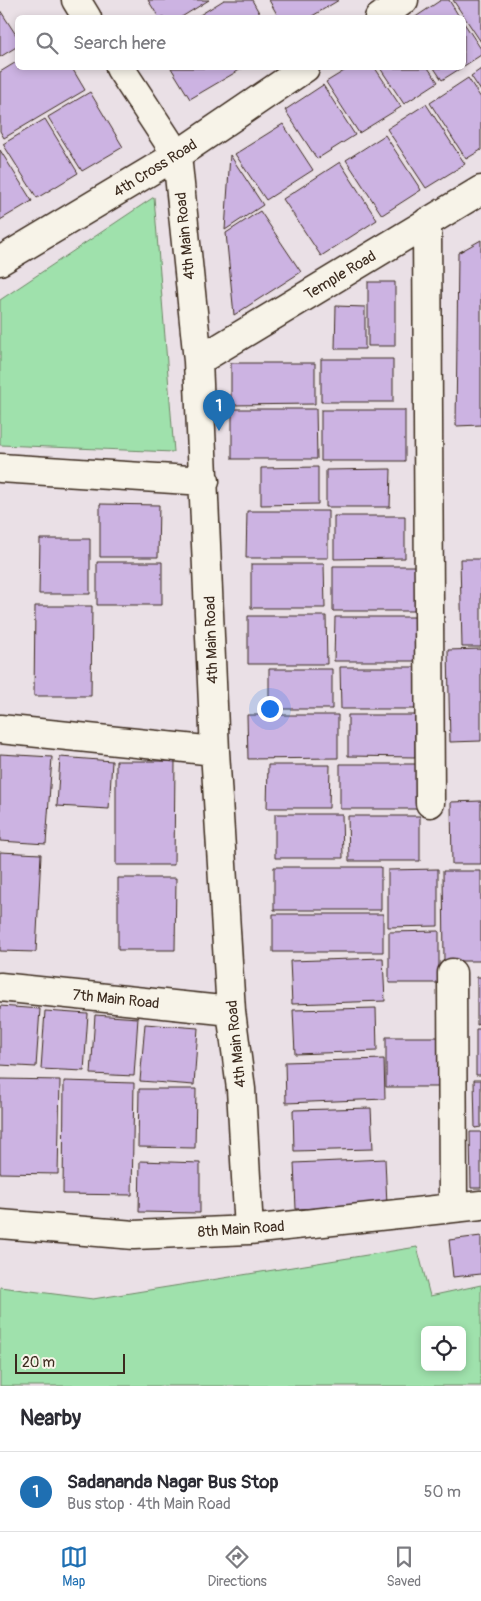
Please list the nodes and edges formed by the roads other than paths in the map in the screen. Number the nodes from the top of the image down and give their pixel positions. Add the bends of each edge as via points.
1 (76, 0) edge
2 (404, 0) edge
3 (85, 15) edge
4 (383, 15) edge
5 (121, 70) edge
6 (302, 70) edge
7 (177, 155) junction
8 (481, 190) edge
9 (427, 222) junction
10 (0, 261) edge
11 (198, 361) junction
12 (0, 468) edge
13 (205, 481) junction
14 (0, 729) edge
15 (215, 751) junction
16 (430, 803) dead end
17 (452, 973) dead end
18 (0, 987) edge
19 (231, 1011) junction
20 (481, 1205) edge
21 (453, 1208) junction
22 (0, 1224) edge
23 (249, 1230) junction

1 - 3 street
2 - 4 street
5 - 7 street, 4th Main Road
6 - 7 street, 4th Cross Road
7 - 10 street, 4th Cross Road
7 - 11 street, 4th Main Road
8 - 9 street, Temple Road
9 - 11 street, Temple Road
9 - 16 street
11 - 13 street, 4th Main Road
12 - 13 street
13 - 15 street, 4th Main Road
14 - 15 street
15 - 19 street, 4th Main Road
17 - 21 street
18 - 19 street, 7th Main Road
19 - 23 street, 4th Main Road via 241,1089
20 - 21 street, 8th Main Road
21 - 23 street, 8th Main Road
22 - 23 street, 8th Main Road via 134,1235

